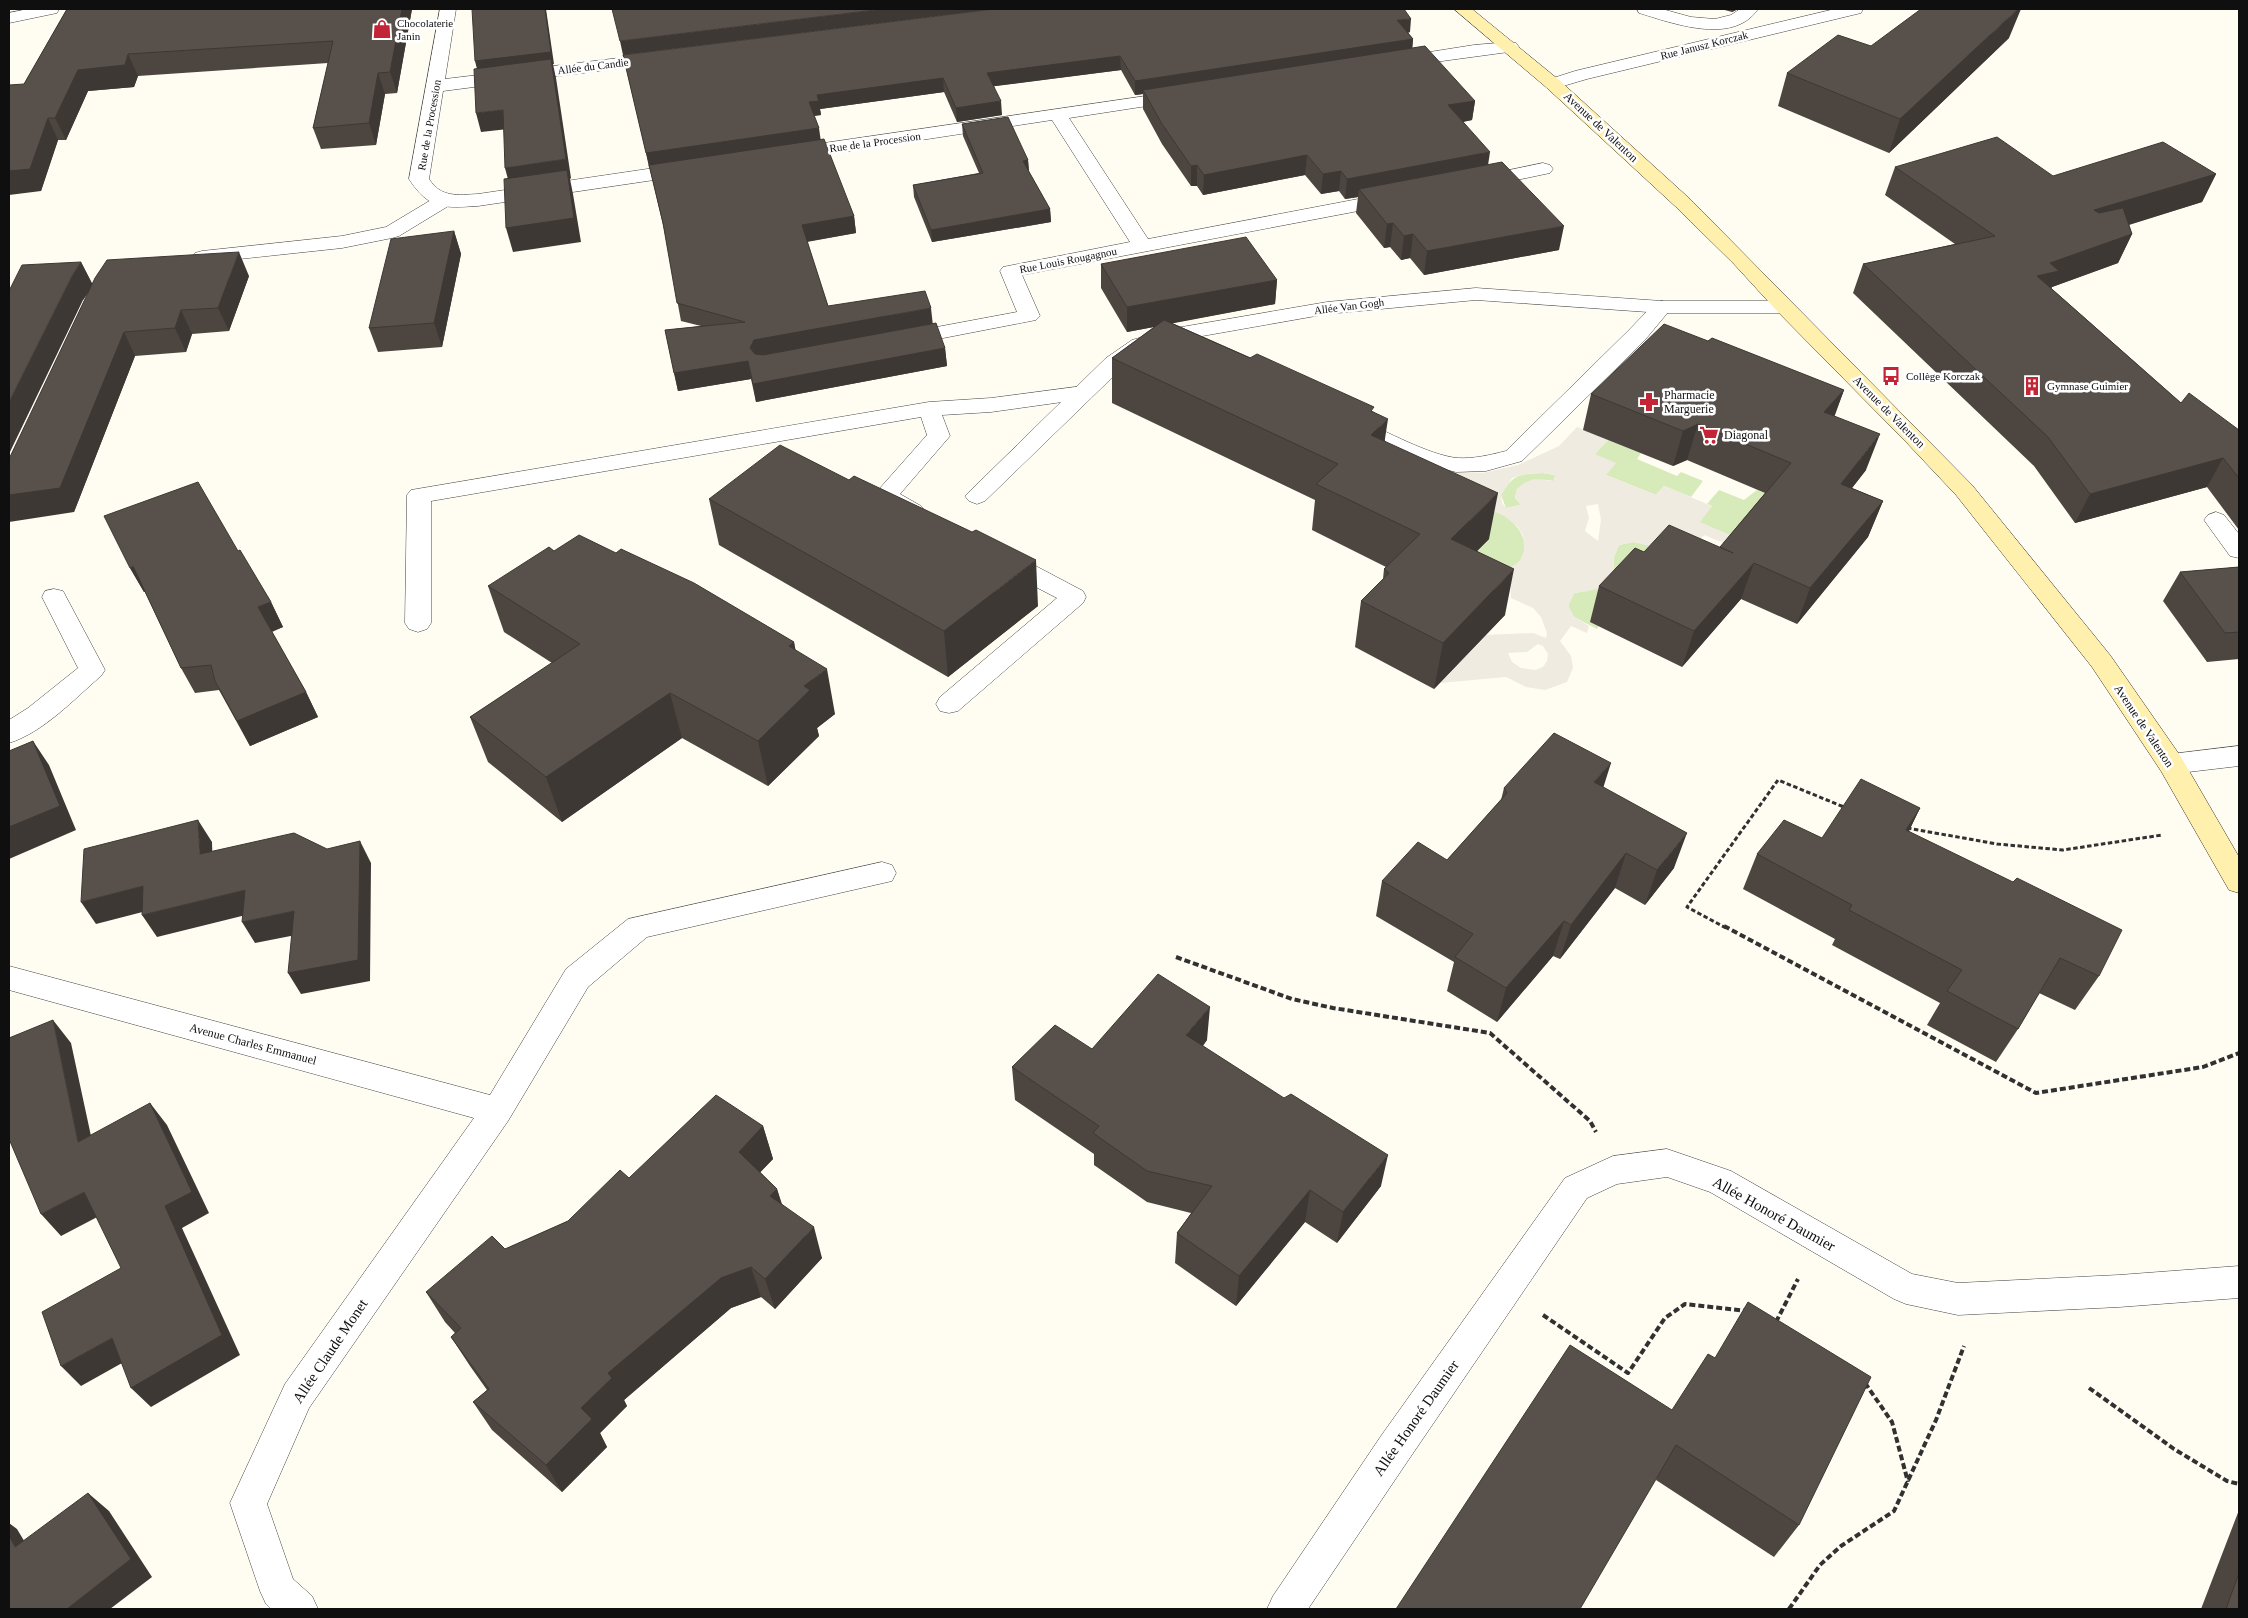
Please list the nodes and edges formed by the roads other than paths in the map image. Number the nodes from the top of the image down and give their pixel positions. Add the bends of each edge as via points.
1 (52, 9) edge
2 (448, 9) edge
3 (1462, 9) edge
4 (1645, 9) edge
5 (1750, 9) edge
6 (1856, 9) edge
7 (9, 18) edge
8 (1510, 47) junction
9 (672, 56) edge
10 (1377, 65) edge
11 (1553, 84) junction
12 (436, 86) junction
13 (1194, 94) edge
14 (1058, 115) junction
15 (773, 157) edge
16 (704, 167) edge
17 (1543, 169) dead end
18 (1456, 186) edge
19 (1416, 194) edge
20 (443, 201) junction
21 (1143, 246) junction
22 (187, 258) edge
23 (1784, 307) junction
24 (1662, 308) junction
25 (1170, 335) junction
26 (883, 343) edge
27 (1204, 352) edge
28 (1083, 393) junction
29 (929, 408) junction
30 (1332, 416) edge
31 (977, 496) dead end
32 (928, 519) edge
33 (2216, 520) dead end
34 (2239, 550) edge
35 (988, 551) edge
36 (54, 597) dead end
37 (418, 623) dead end
38 (949, 704) dead end
39 (9, 733) edge
40 (2239, 756) edge
41 (2171, 764) junction
42 (882, 873) dead end
43 (2239, 882) edge
44 (9, 978) edge
45 (497, 1111) junction
46 (2239, 1282) edge
47 (299, 1609) edge
48 (1286, 1609) edge

1 - 7 street
2 - 12 street, Rue de la Procession
3 - 8 main road, Avenue de Valenton
4 - 5 street via 1689,22 1714,23 1737,19
6 - 11 street, Rue Janusz Korczak
8 - 10 street
8 - 11 main road, Avenue de Valenton
9 - 12 street, Allée du Candie
11 - 23 main road, Avenue de Valenton via 1683,203
12 - 20 street, Rue de la Procession via 419,179 426,192
13 - 14 street, Rue de la Procession
14 - 15 street, Rue de la Procession
14 - 21 street
16 - 20 street via 478,200
17 - 18 street
19 - 21 street, Rue Louis Rougagnou
20 - 22 street via 392,232 342,242
21 - 26 street, Rue Louis Rougagnou via 1010,271 1029,316
23 - 24 street, Allée Van Gogh
23 - 41 main road, Avenue de Valenton via 1964,490 2100,661
24 - 25 street, Allée Van Gogh via 1476,294 1327,308
24 - 30 street via 1646,339 1514,456 1486,464 1456,464 1428,458
25 - 27 street
25 - 28 street, Allée Van Gogh via 1140,345 1114,363
28 - 29 street via 991,405
28 - 31 street, Allée Van Gogh
29 - 32 street via 939,436 885,496
29 - 37 street via 419,495
33 - 34 street
35 - 38 street via 1074,597
36 - 39 street via 92,670 37,715
40 - 41 street
41 - 43 main road, Avenue de Valenton
42 - 45 street, Allée Claude Monet via 638,927 577,978
44 - 45 street, Avenue Charles Emmanuel
45 - 47 street, Allée Claude Monet via 297,1396 248,1503 279,1591
46 - 48 street, Allée Honoré Daumier via 1958,1299 1906,1288 1720,1181 1667,1163 1613,1170 1576,1188

